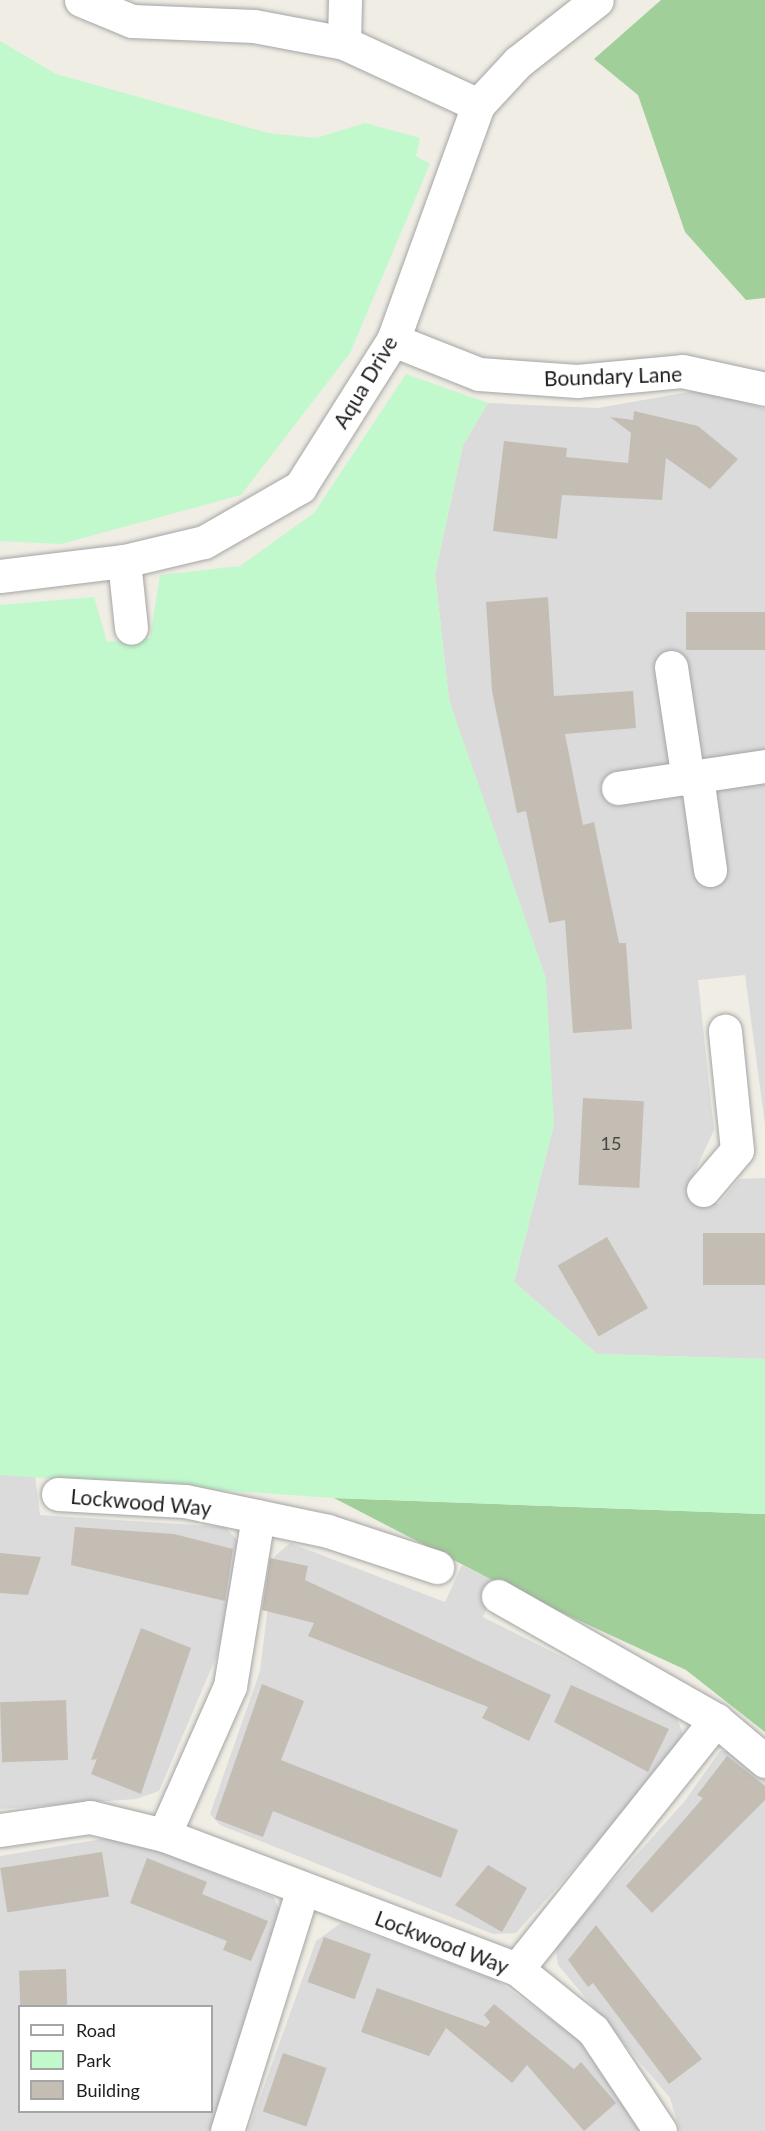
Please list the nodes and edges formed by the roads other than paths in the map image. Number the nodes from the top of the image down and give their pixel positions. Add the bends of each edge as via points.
1 (81, 0) edge
2 (345, 0) edge
3 (596, 4) edge
4 (344, 43) junction
5 (478, 105) junction
6 (393, 340) junction
7 (765, 389) edge
8 (124, 561) junction
9 (0, 576) edge
10 (131, 628) dead end
11 (671, 667) dead end
12 (765, 766) edge
13 (692, 778) junction
14 (618, 788) dead end
15 (710, 870) dead end
16 (725, 1031) dead end
17 (751, 1153) edge
18 (703, 1190) dead end
19 (58, 1494) dead end
20 (258, 1516) junction
21 (437, 1567) dead end
22 (498, 1596) dead end
23 (716, 1720) junction
24 (765, 1761) edge
25 (0, 1830) edge
26 (164, 1835) junction
27 (303, 1889) junction
28 (517, 1969) junction
29 (227, 2131) edge
30 (660, 2131) edge

1 - 4 street via 132,21 254,26
2 - 4 street
3 - 5 street, Aqua Drive via 518,62
4 - 5 street
5 - 6 street, Aqua Drive
6 - 7 street, Boundary Lane via 479,374 577,381 682,371
6 - 8 street, Aqua Drive via 300,487 204,542
8 - 9 street, Aqua Drive
8 - 10 street
11 - 13 street
12 - 13 street
13 - 14 street
13 - 15 street
16 - 17 street
17 - 18 street
19 - 20 street, Lockwood Way via 185,1501
20 - 21 street, Lockwood Way via 328,1531
20 - 26 street via 230,1686
22 - 23 street
23 - 24 street
23 - 28 street
25 - 26 street, Lockwood Way via 90,1817
26 - 27 street, Lockwood Way
27 - 28 street, Lockwood Way
27 - 29 street
28 - 30 street, Lockwood Way via 593,2030

